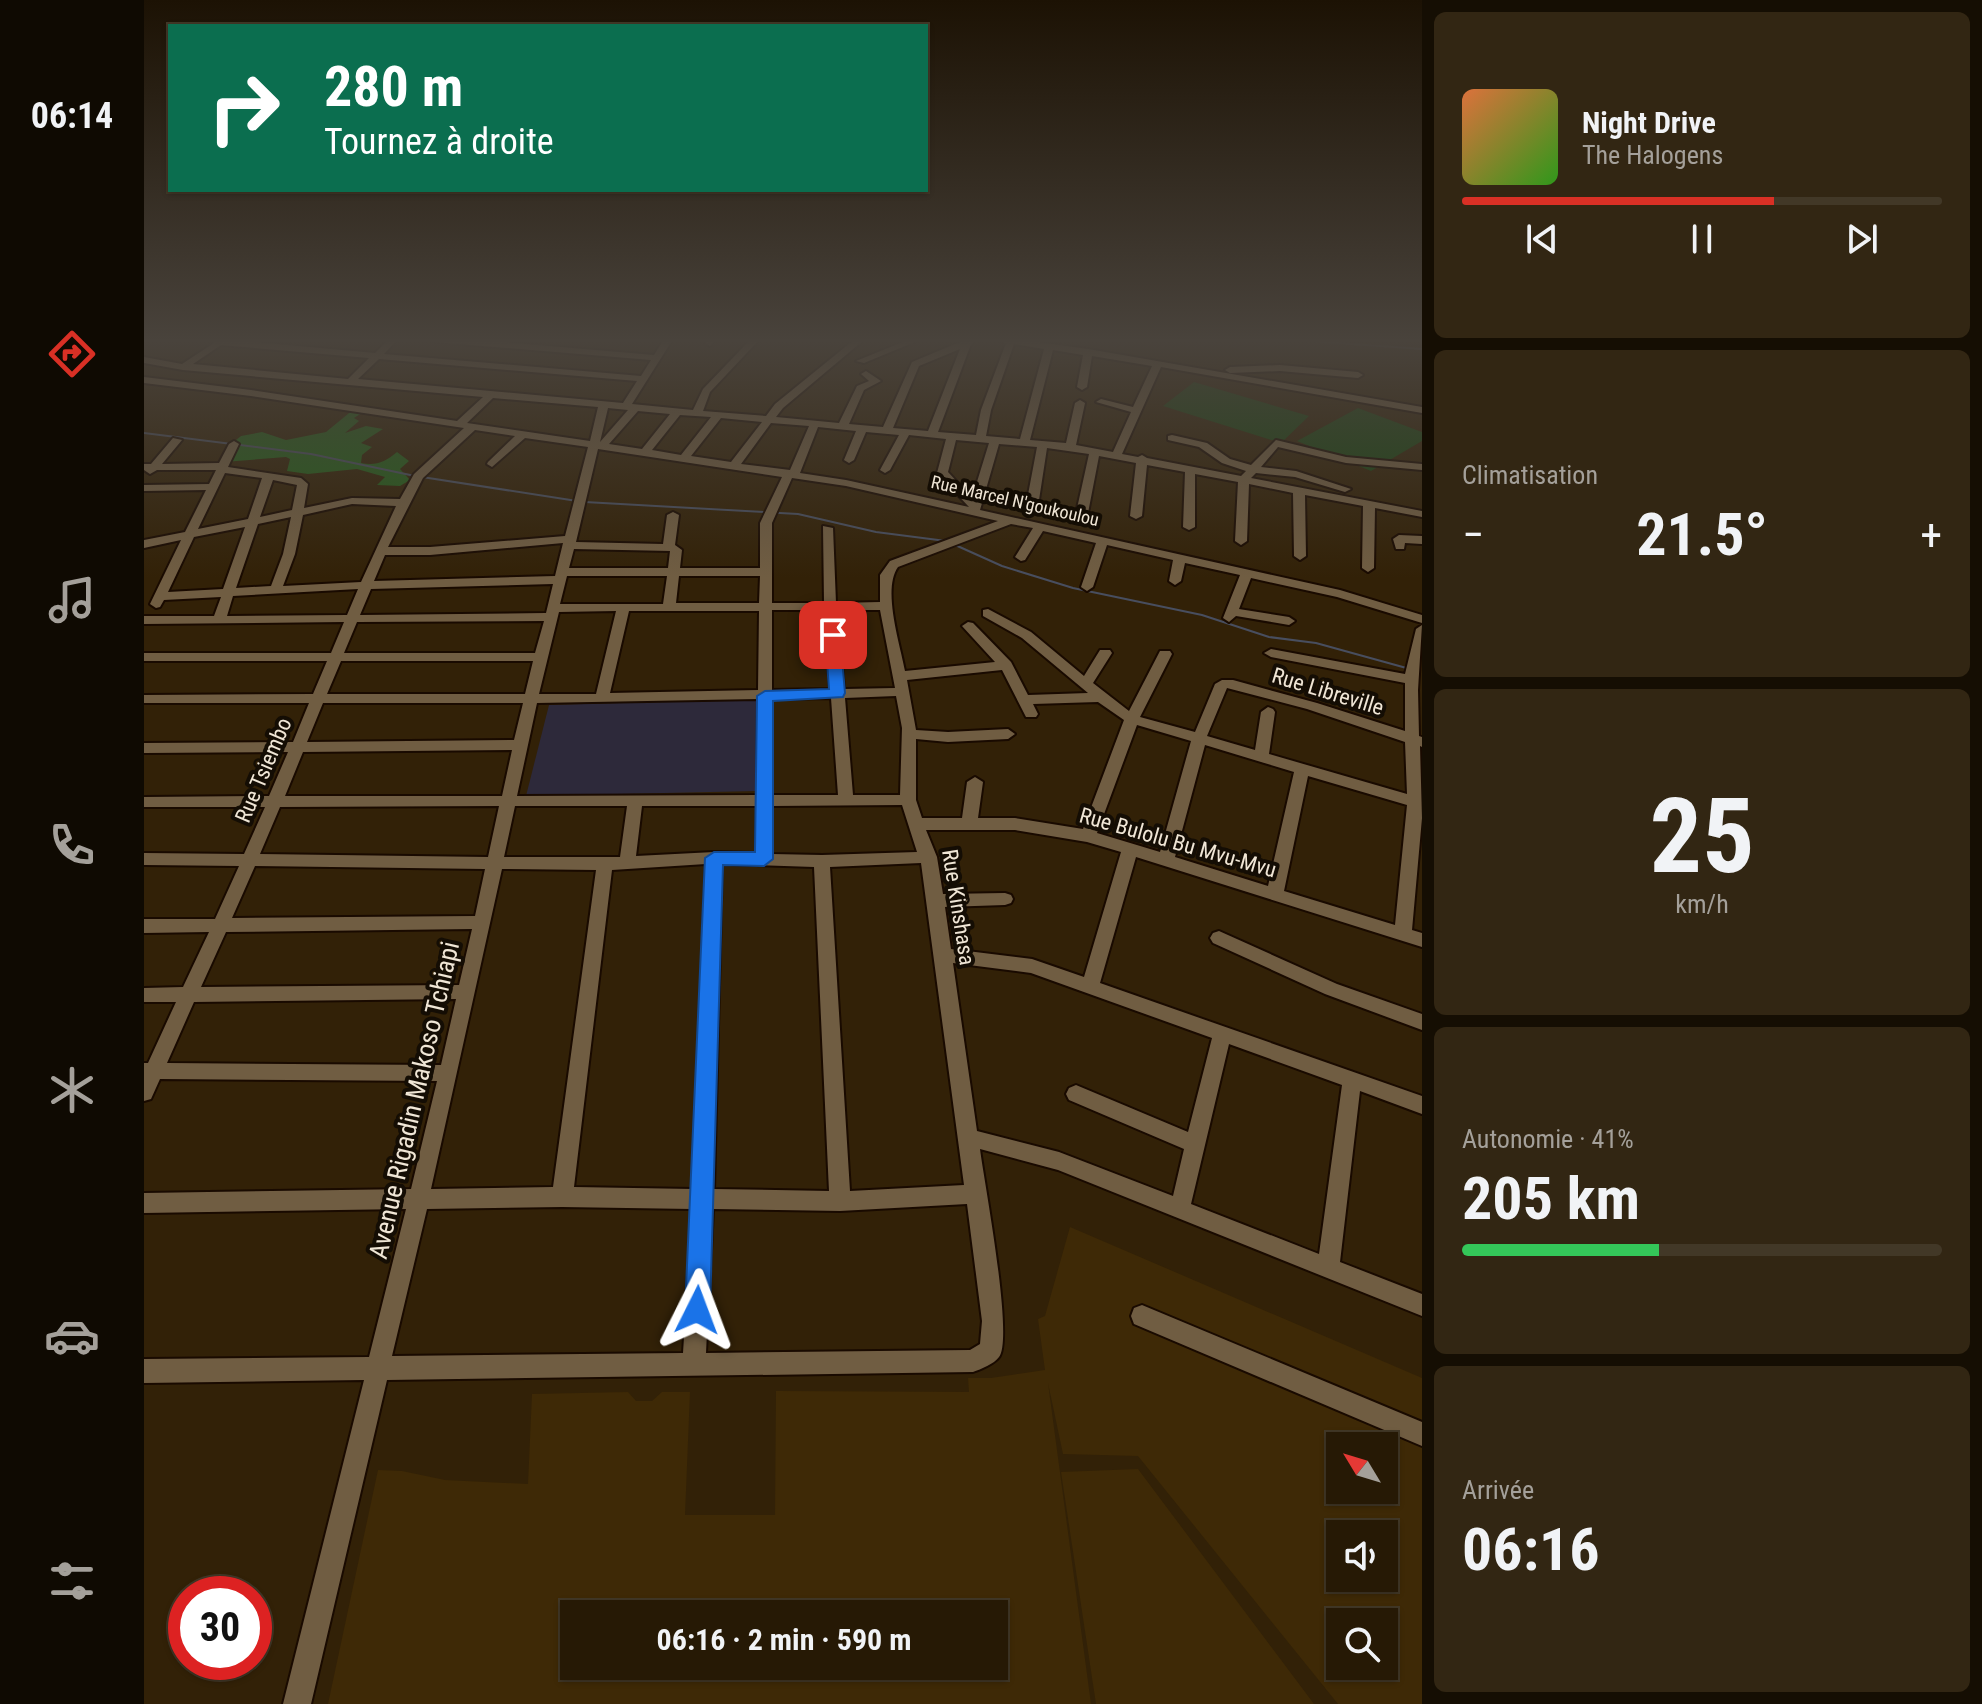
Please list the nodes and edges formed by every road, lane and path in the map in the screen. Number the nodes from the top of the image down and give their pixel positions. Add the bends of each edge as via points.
1 (417, 419) edge
2 (466, 419) edge
3 (602, 419) edge
4 (620, 419) edge
5 (671, 419) edge
6 (715, 419) edge
7 (762, 419) edge
8 (767, 419) junction
9 (846, 419) edge
10 (892, 419) edge
11 (938, 419) edge
12 (984, 419) edge
13 (1031, 419) edge
14 (1076, 419) edge
15 (1134, 419) edge
16 (815, 423) junction
17 (459, 425) junction
18 (843, 425) junction
19 (472, 427) junction
20 (863, 427) junction
21 (887, 429) junction
22 (906, 431) junction
23 (932, 434) junction
24 (522, 435) junction
25 (952, 435) junction
26 (981, 438) junction
27 (1172, 438) dead end
28 (995, 439) junction
29 (177, 440) dead end
30 (1025, 441) junction
31 (1043, 443) junction
32 (234, 444) dead end
33 (598, 445) junction
34 (1070, 447) junction
35 (1095, 450) junction
36 (645, 452) junction
37 (1117, 454) junction
38 (684, 458) junction
39 (1142, 458) junction
40 (849, 460) dead end
41 (492, 464) dead end
42 (734, 466) junction
43 (149, 467) edge
44 (222, 467) junction
45 (1422, 467) edge
46 (1190, 468) junction
47 (885, 470) dead end
48 (792, 474) junction
49 (1248, 474) junction
50 (269, 475) junction
51 (144, 478) edge
52 (212, 487) junction
53 (144, 488) edge
54 (1299, 489) junction
55 (1349, 490) dead end
56 (1033, 500) dead end
57 (404, 503) junction
58 (1369, 503) junction
59 (975, 509) junction
60 (296, 512) junction
61 (1082, 513) dead end
62 (1422, 514) edge
63 (673, 515) dead end
64 (1136, 516) dead end
65 (1013, 519) junction
66 (252, 521) junction
67 (1040, 526) junction
68 (1189, 527) dead end
69 (827, 528) dead end
70 (189, 534) junction
71 (1103, 539) junction
72 (1422, 540) edge
73 (1241, 541) dead end
74 (570, 542) junction
75 (144, 544) edge
76 (669, 546) junction
77 (1400, 546) dead end
78 (381, 551) junction
79 (1300, 556) dead end
80 (1021, 557) dead end
81 (1180, 557) junction
82 (1368, 568) dead end
83 (766, 572) junction
84 (1247, 572) junction
85 (673, 573) junction
86 (561, 576) junction
87 (1175, 581) dead end
88 (367, 585) junction
89 (1087, 587) dead end
90 (276, 589) junction
91 (228, 592) junction
92 (160, 596) junction
93 (830, 606) junction
94 (886, 606) junction
95 (669, 607) junction
96 (768, 607) junction
97 (623, 608) junction
98 (552, 612) junction
99 (988, 613) dead end
100 (354, 618) junction
101 (219, 619) junction
102 (1422, 619) edge
103 (1289, 621) dead end
104 (145, 623) edge
105 (968, 626) dead end
106 (1422, 629) edge
107 (1105, 653) dead end
108 (1271, 653) dead end
109 (1165, 654) dead end
110 (336, 656) junction
111 (144, 657) edge
112 (543, 657) junction
113 (1006, 665) junction
114 (901, 684) junction
115 (1086, 684) junction
116 (1416, 689) edge
117 (837, 693) junction
118 (765, 696) junction
119 (531, 697) junction
120 (1101, 697) junction
121 (602, 698) junction
122 (144, 699) edge
123 (319, 700) junction
124 (1268, 712) dead end
125 (1132, 719) junction
126 (909, 734) junction
127 (1008, 734) dead end
128 (1199, 739) junction
129 (1418, 740) edge
130 (522, 745) junction
131 (296, 747) junction
132 (144, 748) edge
133 (1261, 757) junction
134 (1302, 769) junction
135 (975, 782) dead end
136 (846, 798) junction
137 (510, 800) junction
138 (763, 800) junction
139 (908, 800) junction
140 (144, 802) edge
141 (635, 802) junction
142 (1418, 802) edge
143 (272, 803) junction
144 (916, 824) junction
145 (969, 824) junction
146 (1088, 836) junction
147 (1130, 849) junction
148 (929, 857) junction
149 (714, 858) junction
150 (144, 859) edge
151 (764, 859) junction
152 (250, 860) junction
153 (1166, 860) junction
154 (496, 861) junction
155 (822, 861) junction
156 (627, 862) junction
157 (605, 864) junction
158 (1275, 893) junction
159 (1005, 899) dead end
160 (936, 901) junction
161 (483, 922) junction
162 (144, 926) edge
163 (219, 927) junction
164 (1403, 934) junction
165 (1219, 938) dead end
166 (1422, 940) edge
167 (943, 955) junction
168 (1090, 988) junction
169 (467, 992) junction
170 (144, 995) edge
171 (187, 995) junction
172 (1422, 1022) edge
173 (1222, 1035) junction
174 (149, 1070) edge
175 (449, 1073) junction
176 (1352, 1082) junction
177 (144, 1093) edge
178 (1076, 1094) dead end
179 (1422, 1105) edge
180 (967, 1137) junction
181 (1196, 1145) junction
182 (975, 1194) junction
183 (562, 1197) junction
184 (703, 1198) junction
185 (417, 1201) junction
186 (840, 1201) junction
187 (144, 1203) edge
188 (1180, 1208) junction
189 (1328, 1268) junction
190 (1422, 1305) edge
191 (1142, 1316) dead end
192 (694, 1366) junction
193 (376, 1369) junction
194 (144, 1371) edge
195 (1422, 1434) edge
196 (297, 1704) edge

1 - 17 street, Rue Marcel N'goukoulou
2 - 17 street
3 - 33 street, Avenue Rigadin Makoso Tchiapi
4 - 33 street
5 - 36 street
6 - 38 street
7 - 8 street
8 - 16 street
8 - 42 street
9 - 18 street
10 - 21 street
11 - 23 street
12 - 26 street
13 - 30 street
14 - 34 street
15 - 37 street
16 - 18 street
16 - 48 street
17 - 19 street, Rue Marcel N'goukoulou
18 - 20 street
19 - 24 street, Rue Marcel N'goukoulou
19 - 57 street, Rue Tsiembo via 426,467
20 - 21 street
20 - 40 street
21 - 22 street
22 - 23 street
22 - 47 street
23 - 25 street
24 - 33 street, Rue Marcel N'goukoulou
24 - 41 street
25 - 26 street
25 - 59 street via 942,473
26 - 28 street
27 - 49 street via 1203,445
28 - 30 street
28 - 59 street
29 - 43 street
30 - 31 street
31 - 34 street
31 - 56 street
32 - 44 street
33 - 36 street, Rue Marcel N'goukoulou
33 - 74 street, Avenue Rigadin Makoso Tchiapi
34 - 35 street
35 - 37 street
35 - 61 street
36 - 38 street, Rue Marcel N'goukoulou
37 - 39 street
38 - 42 street, Rue Marcel N'goukoulou
39 - 46 street
39 - 64 street
42 - 48 street, Rue Marcel N'goukoulou
43 - 44 street
43 - 51 street
44 - 50 street
44 - 52 street
45 - 49 street via 1346,460 1278,442
46 - 49 street
46 - 68 street
48 - 59 street, Rue Marcel N'goukoulou
48 - 83 street via 766,523
49 - 54 street
49 - 55 street via 1296,474
49 - 73 street
50 - 60 street via 301,481
50 - 66 street
52 - 53 street
52 - 70 street
54 - 58 street
54 - 79 street
57 - 60 street via 364,500
57 - 78 street, Rue Tsiembo
58 - 62 street
58 - 82 street
59 - 65 street, Rue Marcel N'goukoulou
60 - 66 street
60 - 90 street
63 - 76 street
65 - 67 street, Rue Marcel N'goukoulou
65 - 94 street, Rue Kinshasa via 894,564 886,575
66 - 70 street
66 - 91 street
67 - 71 street, Rue Marcel N'goukoulou
67 - 80 street
69 - 93 street
70 - 75 street
70 - 92 street
71 - 81 street, Rue Marcel N'goukoulou
71 - 89 street
72 - 77 street via 1399,539
74 - 76 street
74 - 78 street
74 - 86 street, Avenue Rigadin Makoso Tchiapi
76 - 85 street via 676,550
78 - 88 street, Rue Tsiembo
81 - 84 street, Rue Marcel N'goukoulou
81 - 87 street
83 - 85 street
83 - 96 street
84 - 102 street, Rue Marcel N'goukoulou
84 - 103 street via 1231,615
85 - 86 street
85 - 95 street
86 - 88 street
86 - 98 street, Avenue Rigadin Makoso Tchiapi
88 - 90 street
88 - 100 street, Rue Tsiembo
90 - 91 street
91 - 92 street
91 - 101 street
92 - 104 street
93 - 94 street
93 - 96 street
93 - 117 street
94 - 114 street, Rue Kinshasa
95 - 96 street
95 - 97 street
96 - 118 street
97 - 98 street
97 - 121 street
98 - 100 street
98 - 112 street, Avenue Rigadin Makoso Tchiapi
99 - 115 street via 1020,629
100 - 101 street
100 - 110 street, Rue Tsiembo
101 - 104 street
105 - 113 street
106 - 116 street via 1414,653
107 - 115 street
108 - 116 street
109 - 125 street
110 - 111 street
110 - 112 street
110 - 123 street, Rue Tsiembo
112 - 119 street, Avenue Rigadin Makoso Tchiapi
113 - 114 street
113 - 120 street via 1028,707
114 - 117 street
114 - 126 street, Rue Kinshasa
115 - 120 street
116 - 129 street
117 - 118 street
117 - 136 street
118 - 121 street
118 - 138 street
119 - 121 street
119 - 123 street
119 - 130 street, Avenue Rigadin Makoso Tchiapi
120 - 125 street
122 - 123 street
123 - 131 street, Rue Tsiembo
124 - 133 street
125 - 128 street
125 - 146 street
126 - 127 street
126 - 139 street, Rue Kinshasa
128 - 129 street, Rue Libreville via 1222,684 1233,684
128 - 133 street
128 - 153 street
129 - 142 street
130 - 131 street
130 - 137 street, Avenue Rigadin Makoso Tchiapi
131 - 132 street
131 - 143 street, Rue Tsiembo
133 - 134 street
134 - 142 street
134 - 158 street
135 - 145 street
136 - 138 street
136 - 139 street
137 - 141 street
137 - 143 street
137 - 154 street, Avenue Rigadin Makoso Tchiapi
138 - 141 street
138 - 151 street
139 - 144 street, Rue Kinshasa
140 - 143 street
141 - 156 street
142 - 164 street
143 - 152 street, Rue Tsiembo
144 - 145 street, Rue Bulolu Bu Mvu-Mvu
144 - 148 street, Rue Kinshasa
145 - 146 street, Rue Bulolu Bu Mvu-Mvu via 1036,826
146 - 147 street, Rue Bulolu Bu Mvu-Mvu
147 - 153 street, Rue Bulolu Bu Mvu-Mvu
147 - 168 street
148 - 155 street
148 - 160 street, Rue Kinshasa
149 - 151 street
149 - 156 street
149 - 184 street
150 - 152 street
151 - 155 street
152 - 154 street
152 - 163 street, Rue Tsiembo
153 - 158 street, Rue Bulolu Bu Mvu-Mvu
154 - 157 street
154 - 161 street, Avenue Rigadin Makoso Tchiapi
155 - 186 street
156 - 157 street
157 - 183 street
158 - 164 street, Rue Bulolu Bu Mvu-Mvu
159 - 160 street
160 - 167 street, Rue Kinshasa
161 - 163 street
161 - 169 street, Avenue Rigadin Makoso Tchiapi
162 - 163 street
163 - 171 street, Rue Tsiembo
164 - 166 street, Rue Bulolu Bu Mvu-Mvu
165 - 172 street via 1331,989
167 - 168 street via 1021,963
167 - 180 street, Rue Kinshasa
168 - 173 street
169 - 171 street
169 - 175 street, Avenue Rigadin Makoso Tchiapi
170 - 171 street
171 - 174 street, Rue Tsiembo
173 - 176 street
173 - 181 street
174 - 175 street
174 - 177 street, Rue Tsiembo
175 - 185 street, Avenue Rigadin Makoso Tchiapi
176 - 179 street
176 - 189 street
178 - 181 street
180 - 182 street, Rue Kinshasa
180 - 188 street via 1059,1161
181 - 188 street
182 - 186 street
182 - 192 street, Rue Kinshasa via 993,1321 993,1343 985,1355 973,1361
183 - 184 street
183 - 185 street
184 - 186 street
184 - 192 street
185 - 187 street
185 - 193 street, Avenue Rigadin Makoso Tchiapi
188 - 189 street
189 - 190 street
191 - 195 street
192 - 193 street
193 - 194 street
193 - 196 street, Avenue Rigadin Makoso Tchiapi

